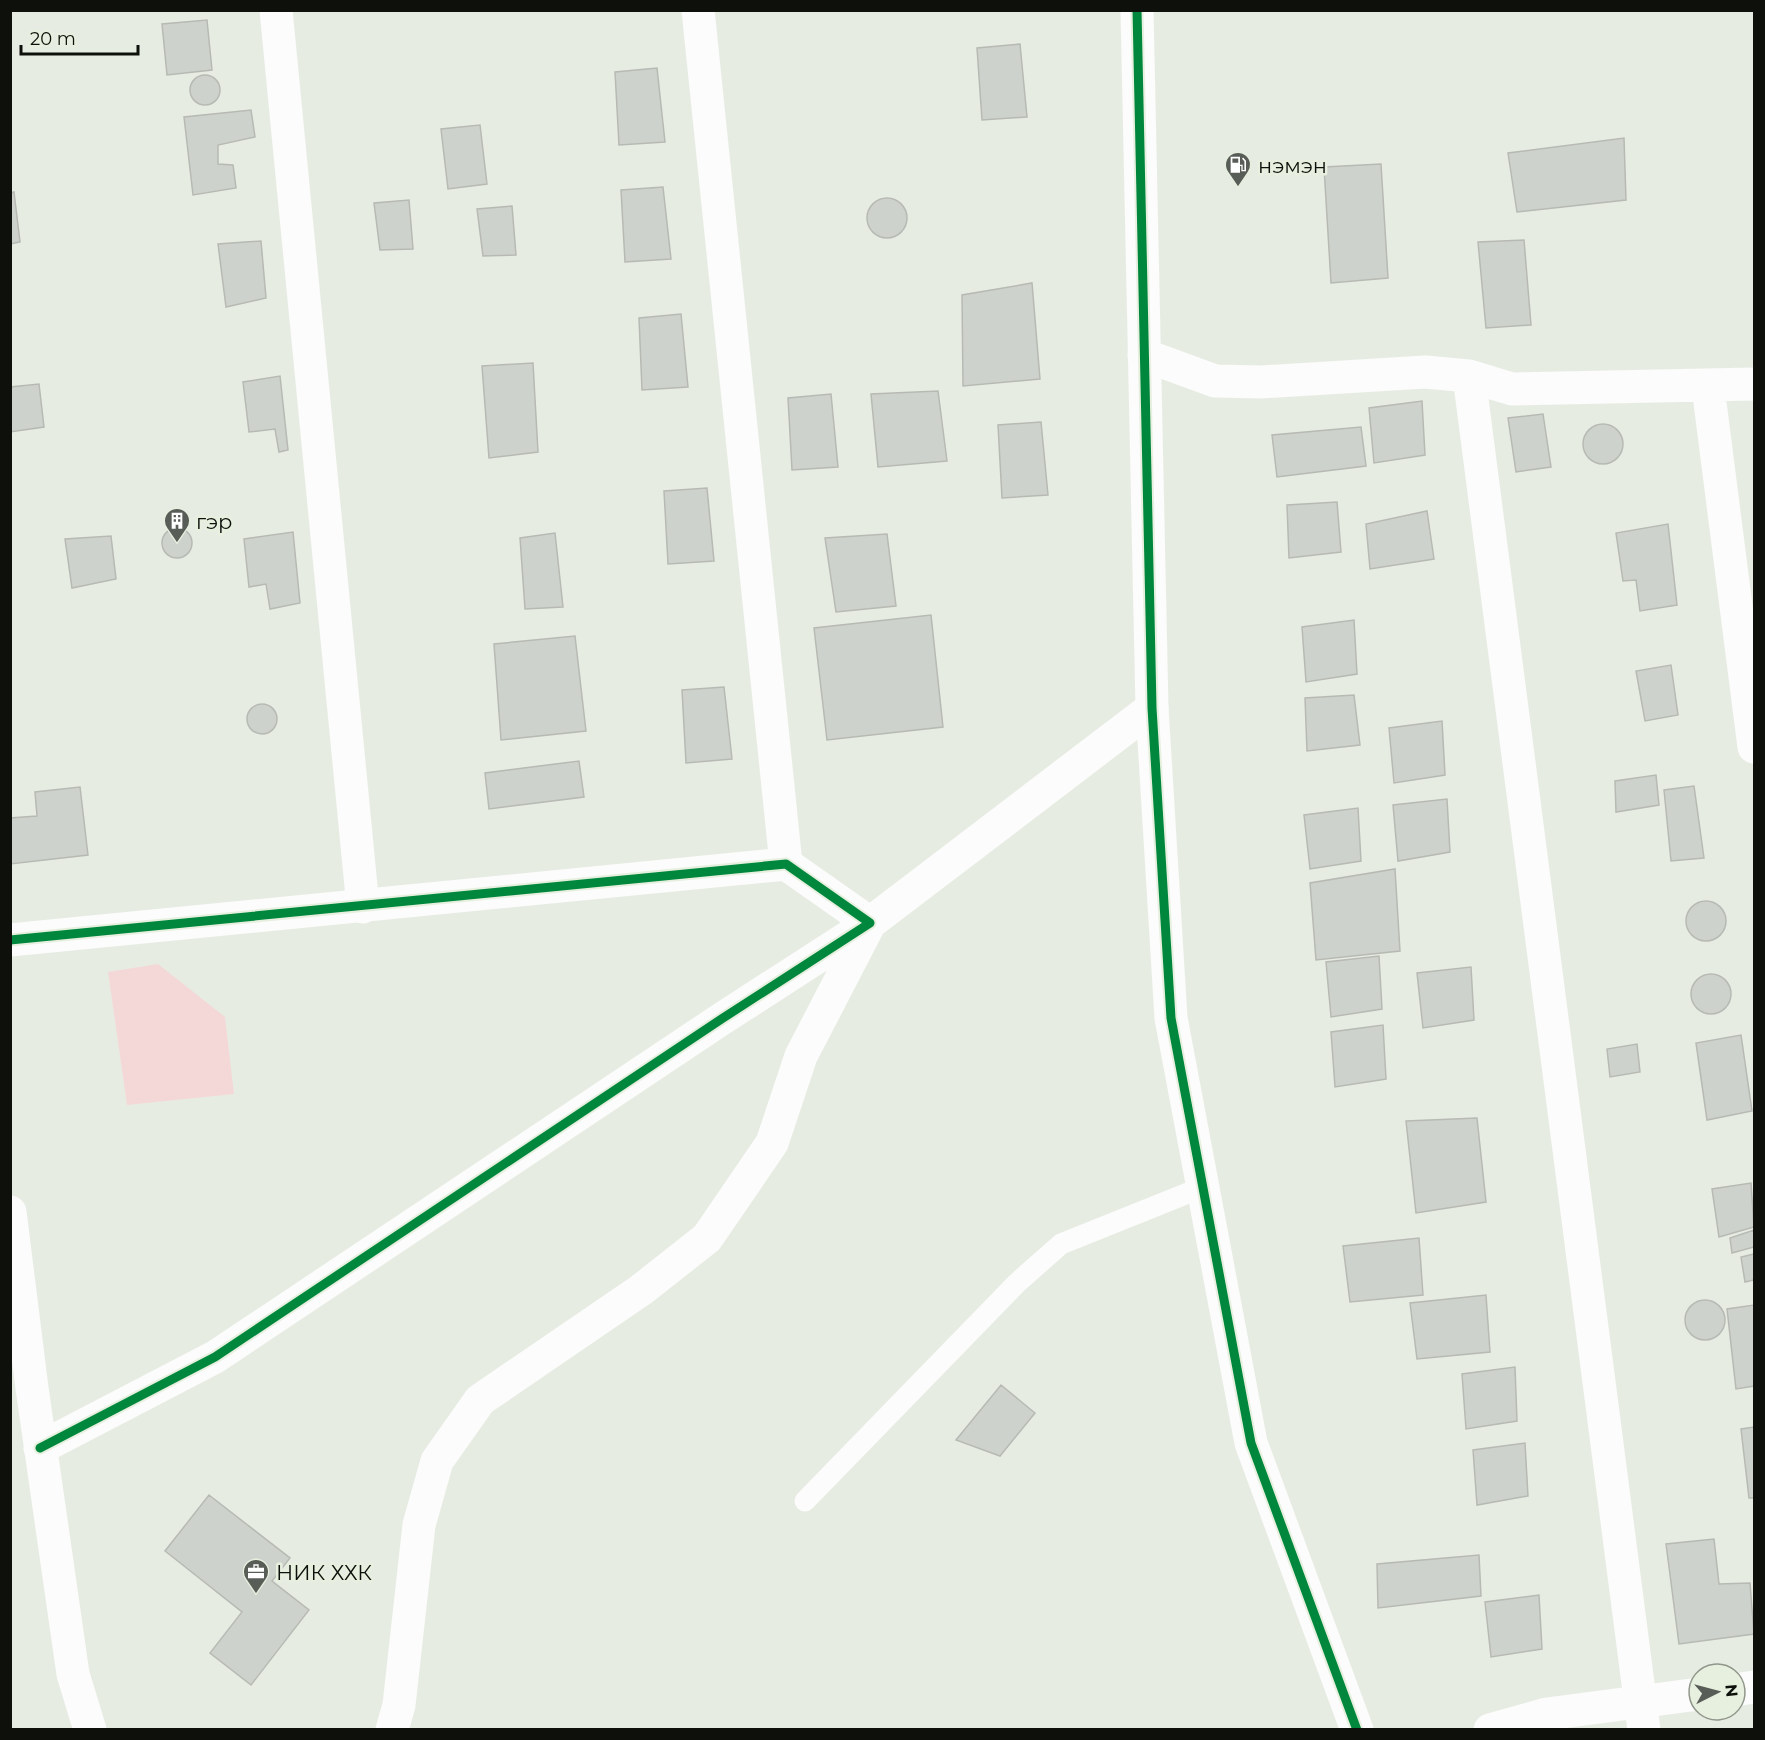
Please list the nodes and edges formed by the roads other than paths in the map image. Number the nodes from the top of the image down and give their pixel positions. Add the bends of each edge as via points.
1 (276, 10) edge
2 (698, 10) edge
3 (1137, 10) edge
4 (1144, 355) junction
5 (1469, 376) junction
6 (1755, 384) edge
7 (1708, 387) junction
8 (1152, 708) junction
9 (1755, 747) edge
10 (786, 864) junction
11 (363, 907) junction
12 (870, 923) junction
13 (10, 940) edge
14 (1203, 1187) junction
15 (10, 1212) edge
16 (40, 1448) junction
17 (805, 1501) dead end
18 (1687, 1699) edge
19 (1642, 1716) edge
20 (90, 1730) edge
21 (392, 1730) edge
22 (1357, 1730) edge
23 (1490, 1730) edge

1 - 11 street
2 - 10 street
3 - 4 street
4 - 5 street via 1215,381 1425,372
4 - 8 street
5 - 7 street via 1512,389
5 - 19 street
6 - 7 street
7 - 9 street
8 - 12 street
8 - 14 street via 1171,1018
10 - 11 street
10 - 12 street
11 - 13 street
12 - 16 street via 215,1357
12 - 21 street via 801,1056 772,1143 707,1238 641,1290 480,1400 437,1461 419,1525 399,1705
14 - 17 lane via 1061,1244 1017,1283
14 - 22 street via 1251,1443
15 - 16 street
16 - 20 street via 73,1674
18 - 19 street
19 - 23 street via 1547,1714

